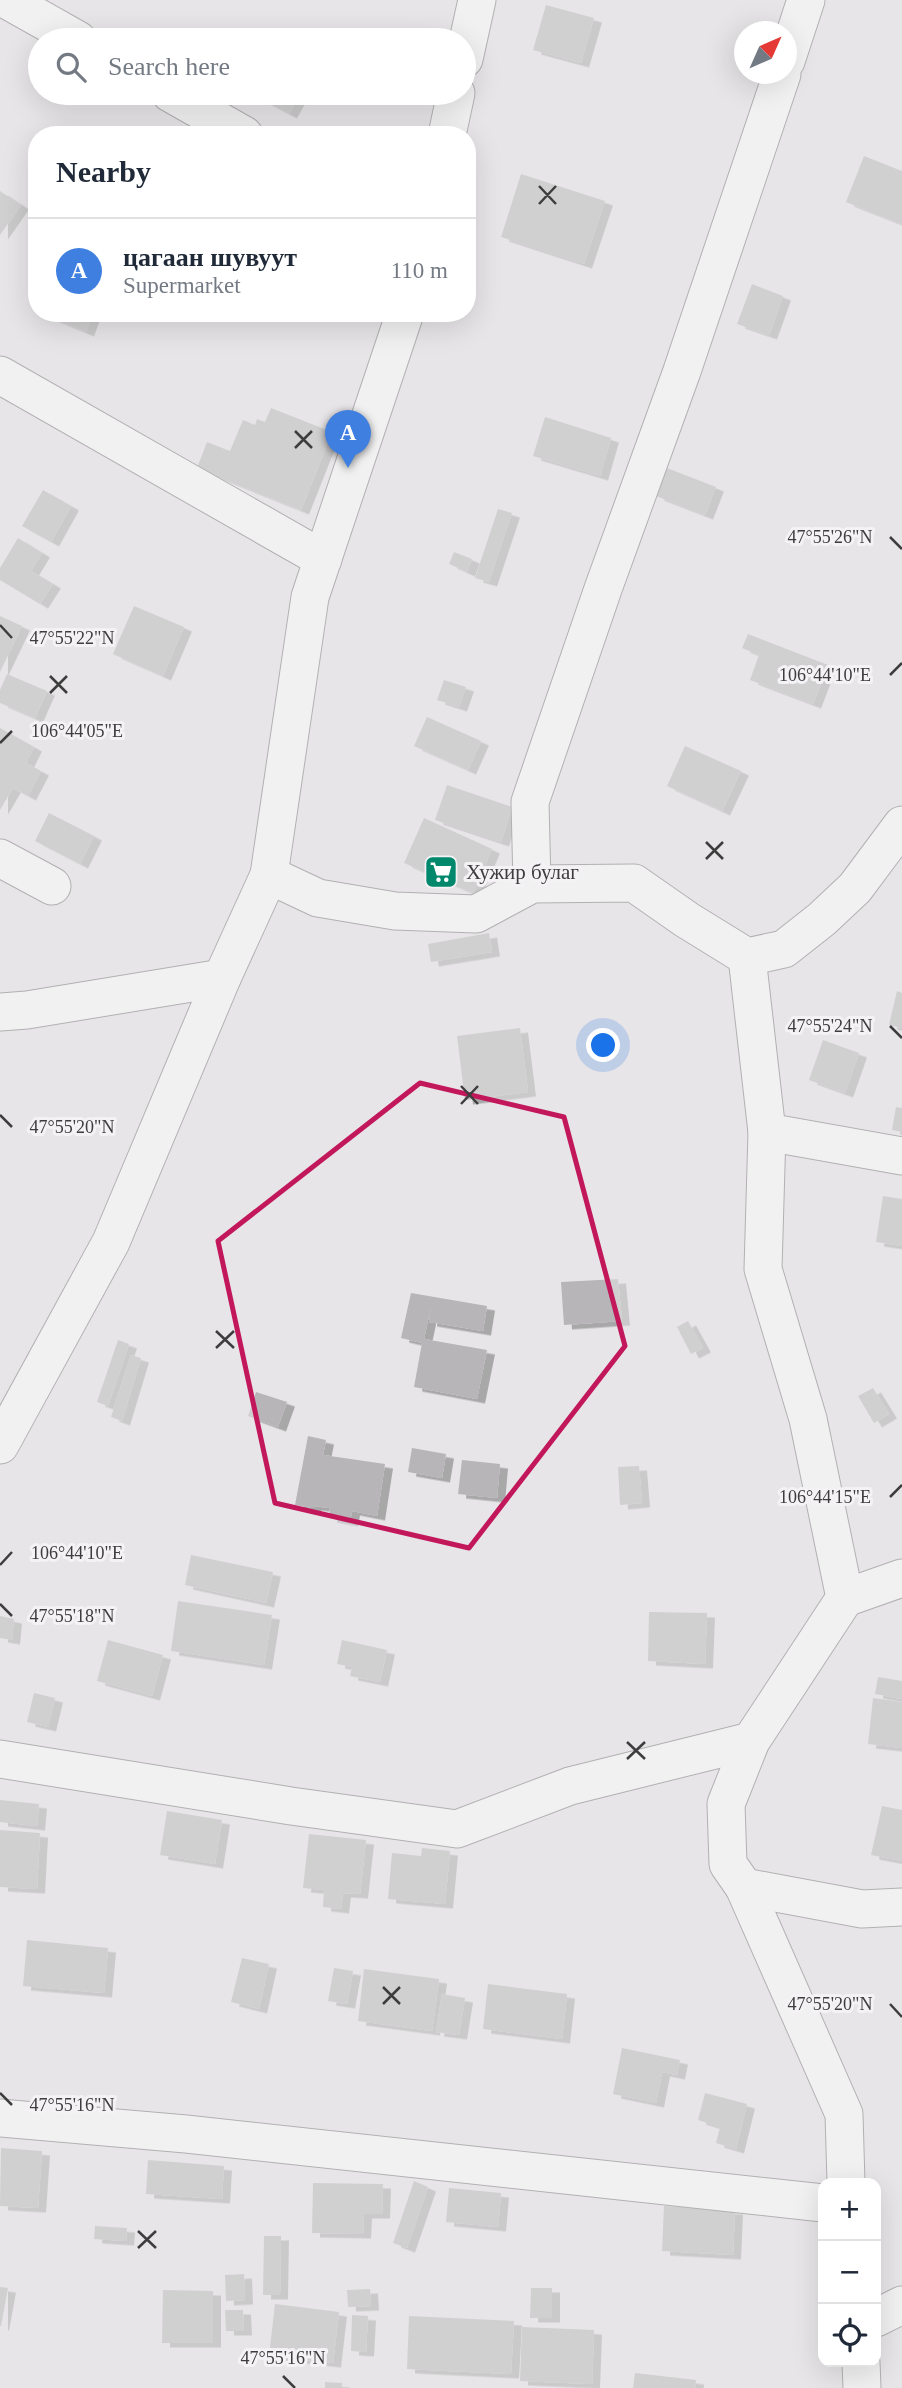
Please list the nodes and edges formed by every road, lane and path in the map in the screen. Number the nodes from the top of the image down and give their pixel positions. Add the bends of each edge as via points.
1 (8, 0) edge
2 (477, 0) edge
3 (806, 0) edge
4 (797, 27) edge
5 (57, 28) edge
6 (471, 28) edge
7 (779, 84) edge
8 (191, 105) edge
9 (453, 105) edge
10 (228, 126) edge
11 (449, 126) edge
12 (402, 322) edge
13 (0, 375) edge
14 (323, 559) junction
15 (902, 825) edge
16 (0, 858) edge
17 (269, 875) junction
18 (532, 884) junction
19 (52, 886) dead end
20 (747, 957) junction
21 (222, 978) junction
22 (0, 1012) edge
23 (767, 1132) junction
24 (902, 1157) edge
25 (0, 1446) edge
26 (902, 1578) edge
27 (845, 1598) junction
28 (751, 1741) junction
29 (0, 1759) edge
30 (744, 1887) junction
31 (902, 1907) edge
32 (0, 2118) edge
33 (846, 2178) edge
34 (818, 2202) edge
35 (902, 2305) edge
36 (881, 2316) edge
37 (861, 2367) edge
38 (862, 2388) edge

1 - 5 street
2 - 6 street
3 - 4 street
7 - 18 street via 530,802
8 - 10 street
9 - 11 street
12 - 14 street
13 - 14 street
14 - 17 street via 310,597
15 - 20 street via 855,888 822,919 783,949
16 - 19 street
17 - 18 street via 318,898 395,911 476,914
17 - 21 street
18 - 20 street via 634,883
20 - 23 street
21 - 22 street
21 - 25 street via 111,1242
23 - 24 street
23 - 27 street via 763,1269 808,1419
26 - 27 street
27 - 28 street
28 - 29 street via 569,1786 457,1829
28 - 30 street via 726,1804 728,1864
30 - 31 street via 862,1909
30 - 33 street via 844,2113
32 - 34 street via 186,2133
35 - 36 street
37 - 38 street

